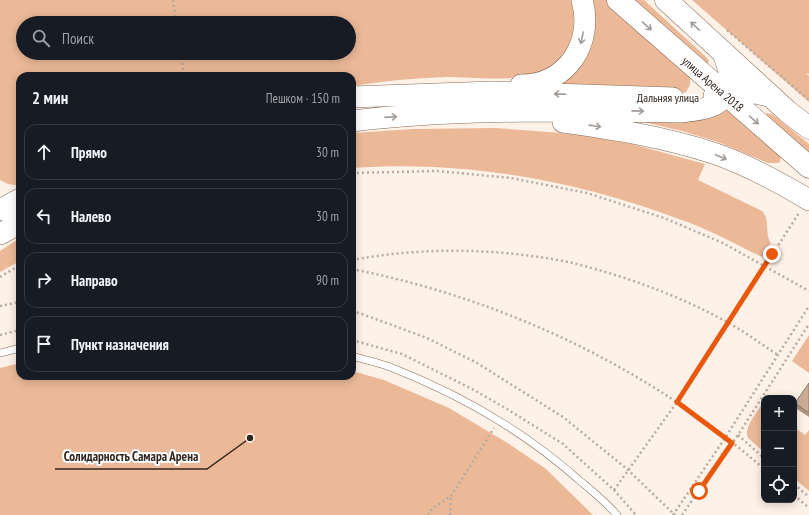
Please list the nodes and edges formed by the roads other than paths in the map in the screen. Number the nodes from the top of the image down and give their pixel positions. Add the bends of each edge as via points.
1 (582, 0) edge
2 (618, 0) edge
3 (666, 0) edge
4 (723, 53) junction
5 (725, 95) junction
6 (358, 97) edge
7 (772, 97) junction
8 (445, 114) junction
9 (356, 121) edge
10 (809, 128) edge
11 (809, 167) edge
12 (806, 204) edge
13 (16, 225) edge
14 (0, 234) edge
15 (16, 349) edge
16 (0, 353) edge
17 (356, 357) edge
18 (617, 515) edge

1 -> 6 main road via 583,40 578,53 551,79 533,85 412,86
2 -> 5 main road, улица Арена 2018
4 -> 3 main road
4 - 5 main road via 730,84
4 - 7 main road
5 -> 6 main road, Дальняя улица via 689,98 492,92
5 - 7 main road via 756,93
8 -> 5 main road, Дальняя улица via 554,111 681,112 715,106
5 -> 11 main road, улица Арена 2018
7 - 10 main road
9 -> 8 main road, Дальняя улица
8 -> 12 main road via 560,121 626,131 714,154 756,172
13 - 14 main road
15 - 16 lane
17 - 18 lane via 389,367 455,396 514,430 554,458

